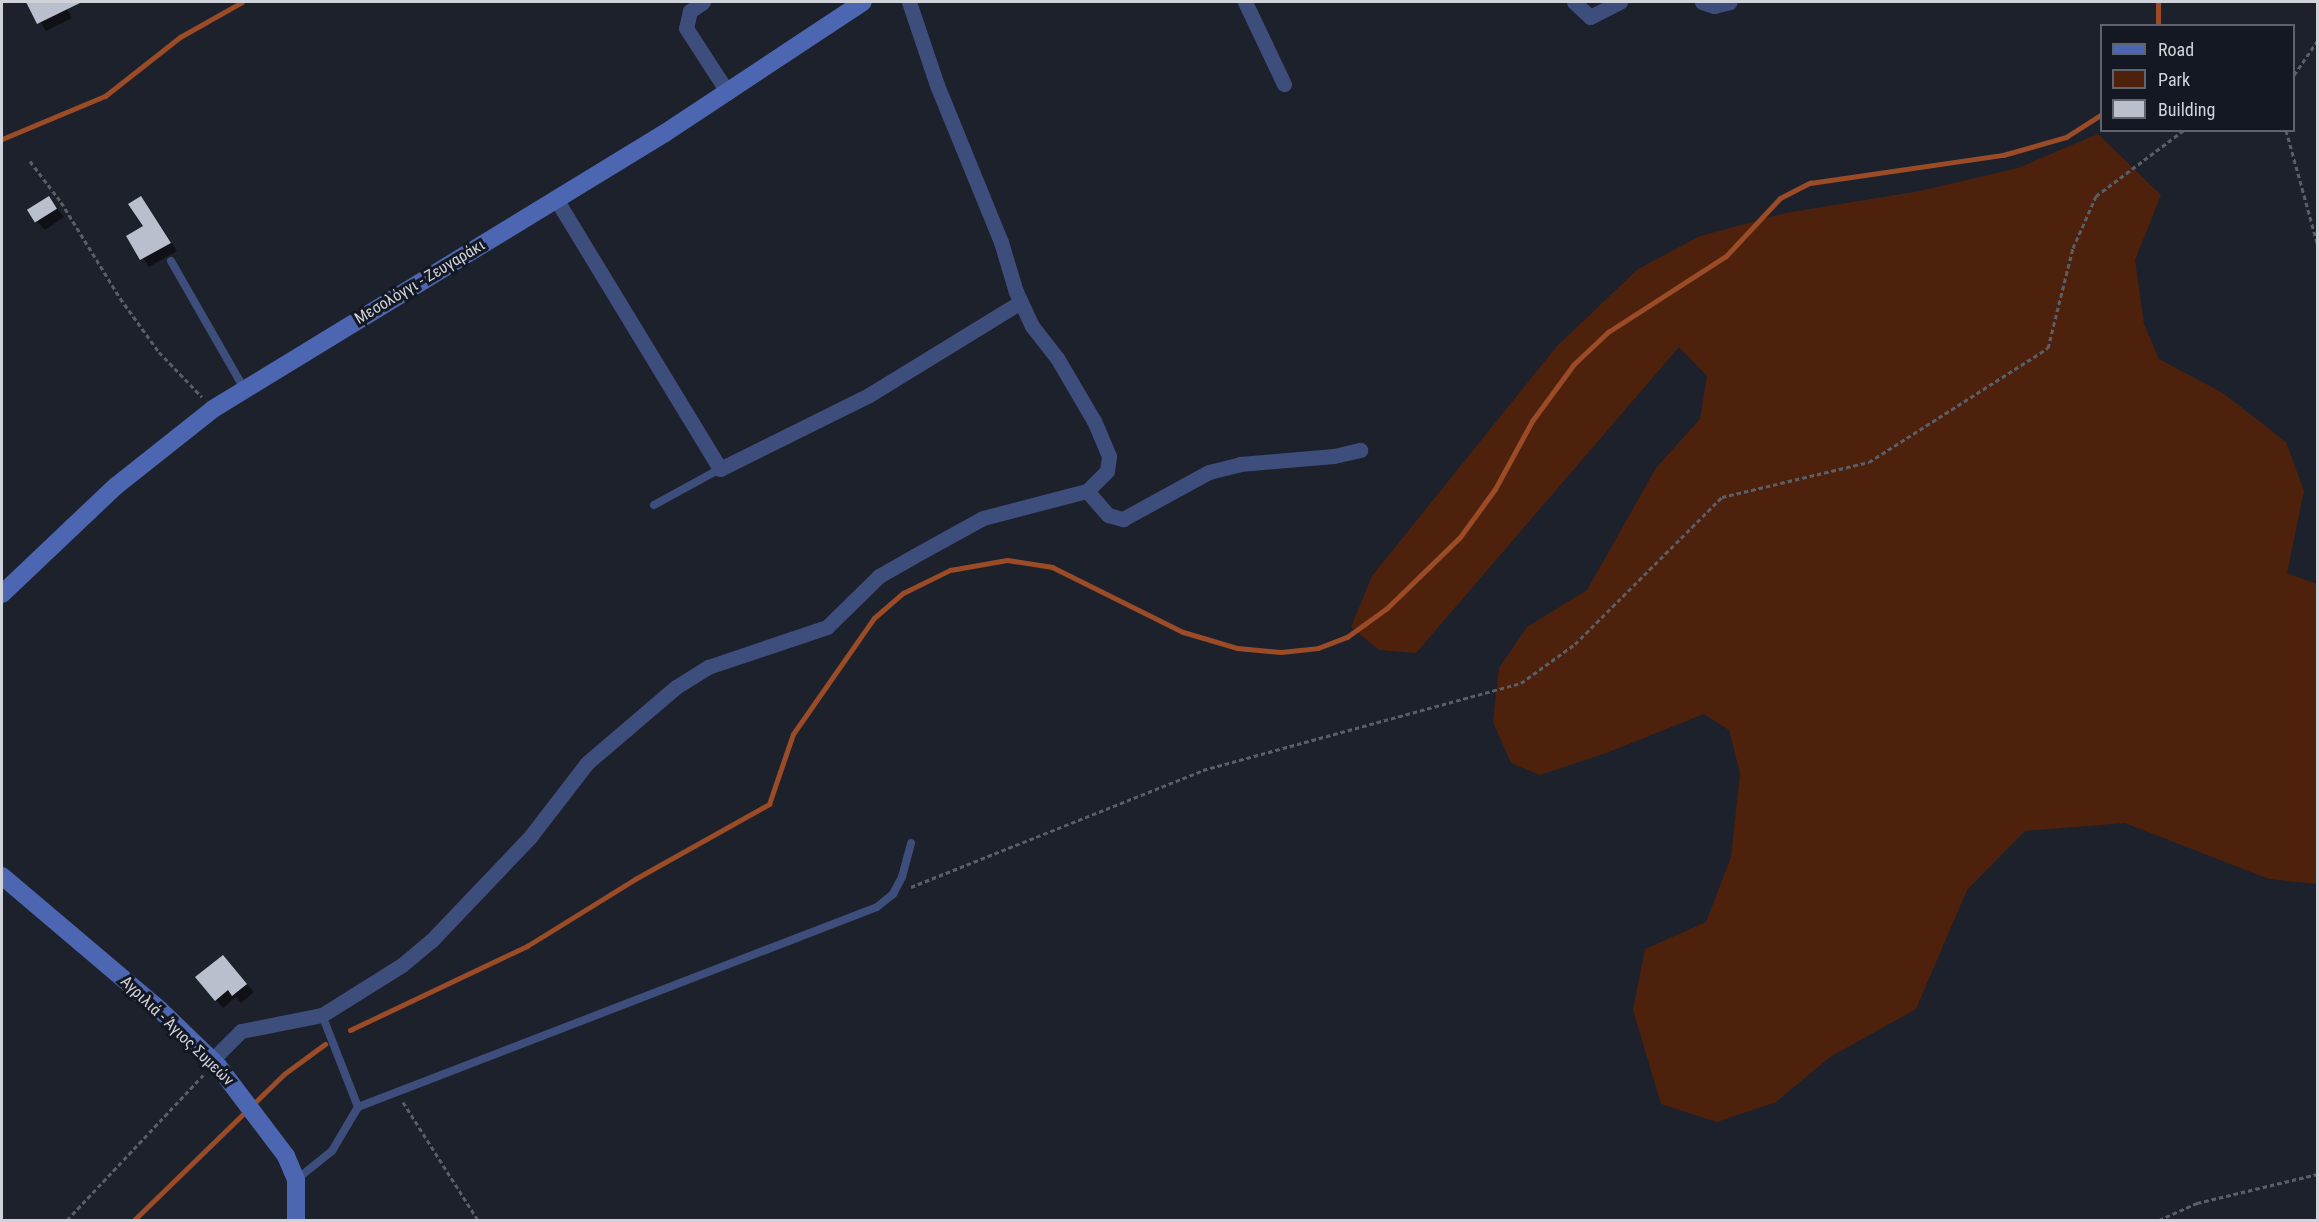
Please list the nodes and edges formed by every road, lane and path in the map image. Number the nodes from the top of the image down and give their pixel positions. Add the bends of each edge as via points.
1 (703, 2) edge
2 (863, 2) edge
3 (909, 2) edge
4 (1245, 2) edge
5 (1574, 2) edge
6 (1620, 2) edge
7 (1702, 2) edge
8 (1730, 2) edge
9 (2318, 40) edge
10 (2295, 74) edge
11 (1284, 84) dead end
12 (728, 93) junction
13 (2181, 132) edge
14 (2287, 132) edge
15 (30, 161) dead end
16 (556, 200) junction
17 (2318, 246) edge
18 (171, 261) dead end
19 (1021, 303) junction
20 (245, 390) junction
21 (213, 409) junction
22 (1360, 450) dead end
23 (720, 469) junction
24 (1087, 491) junction
25 (654, 505) dead end
26 (2, 594) edge
27 (911, 843) dead end
28 (2, 876) edge
29 (893, 894) junction
30 (322, 1015) junction
31 (215, 1063) junction
32 (397, 1093) junction
33 (358, 1107) junction
34 (2318, 1174) edge
35 (296, 1180) junction
36 (67, 1221) edge
37 (297, 1221) edge
38 (478, 1221) edge
39 (2159, 1221) edge

1 - 12 street via 690,11 686,28
2 - 12 main road, Μεσολόγγι - Ζευγαράκι
3 - 19 street
4 - 11 street
5 - 6 street via 1590,17
7 - 8 street via 1714,6
9 - 10 path
12 - 16 main road, Μεσολόγγι - Ζευγαράκι
13 - 29 path via 2096,196 2073,248 2049,348 1869,462 1722,497 1575,644 1521,683 1203,770
14 - 17 path
15 - 21 path via 159,352
16 - 20 main road, Μεσολόγγι - Ζευγαράκι
16 - 23 street
18 - 20 lane
19 - 23 street via 868,395
19 - 24 street via 1089,412 1109,456 1107,471
20 - 21 main road, Μεσολόγγι - Ζευγαράκι
21 - 26 main road, Μεσολόγγι - Ζευγαράκι via 116,486
22 - 24 street via 1240,464 1209,472 1123,519 1108,515
23 - 25 lane
24 - 30 street via 983,518 879,576 827,627 708,667 676,687 587,763 530,837 431,941 402,965
27 - 29 lane
28 - 31 main road, Αγριλιά - Άγιος Συμεών
29 - 32 lane via 877,907 847,921
30 - 31 street via 241,1031
30 - 33 lane
31 - 35 main road, Αγριλιά - Άγιος Συμεών via 278,1143
31 - 36 path via 142,1136
32 - 33 lane
32 - 38 path
33 - 35 lane via 332,1151
34 - 39 path via 2197,1203
35 - 37 main road, Αγριλιά - Άγιος Συμεών

